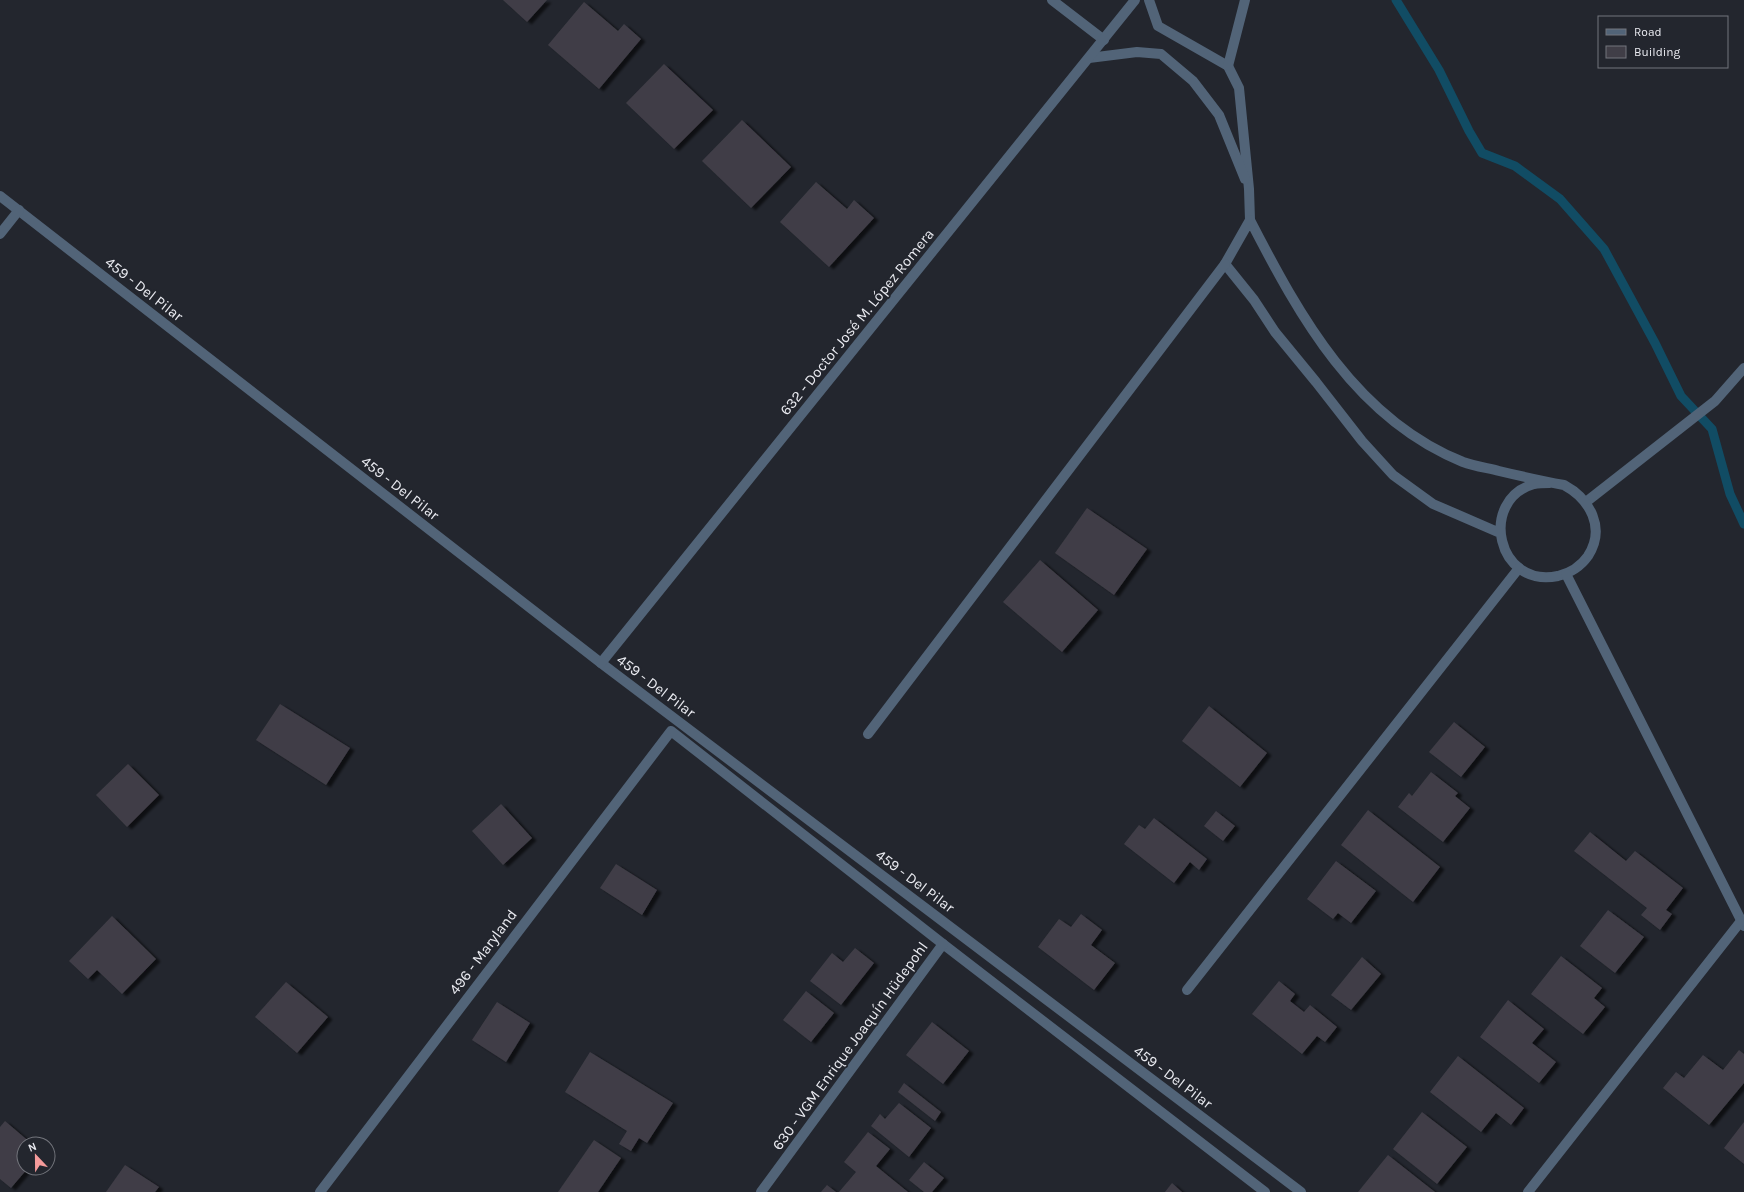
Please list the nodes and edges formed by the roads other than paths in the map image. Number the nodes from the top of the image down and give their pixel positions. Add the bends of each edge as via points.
1 (1052, 0) edge
2 (1135, 0) edge
3 (1149, 0) edge
4 (1245, 0) edge
5 (1104, 40) junction
6 (1089, 58) junction
7 (1228, 66) junction
8 (1249, 190) junction
9 (0, 196) edge
10 (19, 210) junction
11 (1250, 220) junction
12 (0, 234) edge
13 (1225, 264) junction
14 (1744, 368) edge
15 (1550, 483) junction
16 (1586, 502) junction
17 (1500, 533) junction
18 (1519, 568) junction
19 (1566, 574) junction
20 (601, 663) junction
21 (671, 731) joint
22 (868, 734) dead end
23 (1743, 924) edge
24 (943, 944) junction
25 (1187, 990) dead end
26 (320, 1192) edge
27 (761, 1192) edge
28 (1265, 1192) edge
29 (1300, 1192) edge
30 (1528, 1192) edge

1 - 5 street
2 - 5 street, 632 - Doctor José M. López Romera
3 - 7 street via 1158,26
4 - 7 street
5 - 6 street, 632 - Doctor José M. López Romera
6 - 8 street via 1137,52 1161,54 1194,81 1219,115
6 - 20 street, 632 - Doctor José M. López Romera
7 - 8 street via 1239,88
8 - 11 street
9 - 10 street, 459 - Del Pilar
10 - 12 street
10 - 20 street, 459 - Del Pilar
11 - 13 street
11 - 15 street via 1283,284 1316,335 1366,398 1415,439 1464,463
13 - 17 street via 1362,441 1393,475 1434,504
13 - 22 street
14 - 16 street via 1715,401
15 - 16 street via 1564,485
15 - 17 street via 1534,484 1520,492 1509,503 1502,517
16 - 19 street via 1593,514 1593,543 1588,556 1578,567
17 - 18 street via 1509,558
18 - 19 street via 1533,576 1550,578
18 - 25 street
19 - 23 street
20 - 29 street, 459 - Del Pilar
21 - 24 street, 630 - VGM Enrique Joaquín Hüdepohl
21 - 26 street, 496 - Maryland
23 - 30 street
24 - 27 street, 630 - VGM Enrique Joaquín Hüdepohl
24 - 28 street

